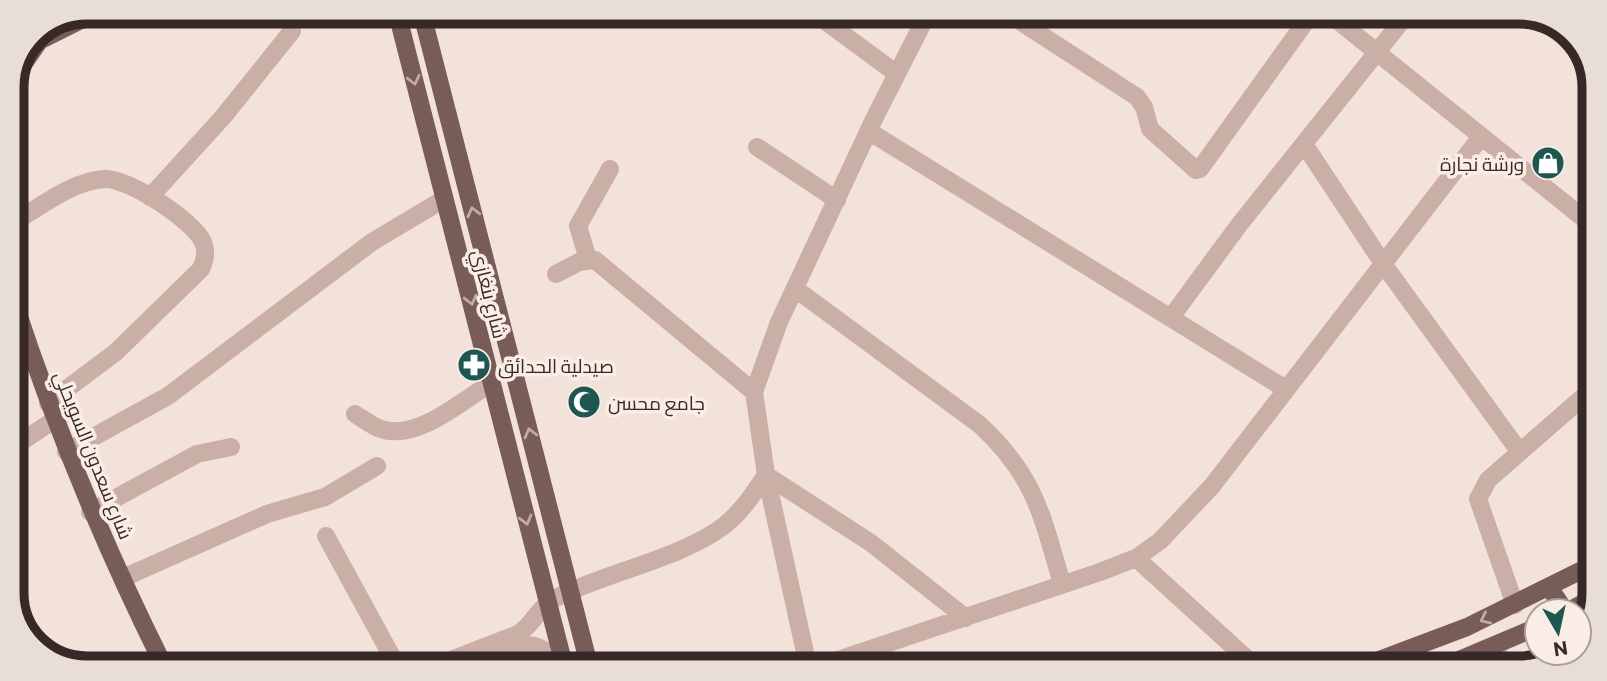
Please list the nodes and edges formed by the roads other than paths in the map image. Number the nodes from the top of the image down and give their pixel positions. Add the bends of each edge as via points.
1 (400, 24) edge
2 (425, 24) edge
3 (829, 24) edge
4 (922, 24) edge
5 (1024, 24) edge
6 (1304, 24) edge
7 (1343, 24) edge
8 (1399, 24) edge
9 (292, 31) dead end
10 (1377, 49) junction
11 (897, 74) junction
12 (870, 132) junction
13 (1480, 138) junction
14 (1304, 144) junction
15 (757, 147) dead end
16 (610, 169) dead end
17 (150, 197) junction
18 (444, 199) junction
19 (837, 200) junction
20 (25, 215) edge
21 (1582, 217) edge
22 (588, 259) junction
23 (1384, 265) junction
24 (556, 274) dead end
25 (797, 289) junction
26 (1171, 316) junction
27 (25, 339) edge
28 (490, 384) junction
29 (1284, 388) junction
30 (754, 392) junction
31 (1582, 398) edge
32 (51, 412) junction
33 (355, 414) dead end
34 (25, 436) edge
35 (231, 447) dead end
36 (1519, 451) junction
37 (66, 452) junction
38 (377, 466) dead end
39 (766, 475) junction
40 (90, 512) junction
41 (326, 536) dead end
42 (1136, 558) junction
43 (1582, 570) edge
44 (123, 578) junction
45 (1062, 584) junction
46 (1549, 587) junction
47 (570, 591) junction
48 (1556, 597) edge
49 (547, 602) junction
50 (1516, 605) junction
51 (966, 618) junction
52 (1523, 634) edge
53 (1496, 647) junction
54 (480, 651) junction
55 (159, 656) edge
56 (392, 656) edge
57 (465, 656) edge
58 (551, 656) edge
59 (562, 656) edge
60 (587, 656) edge
61 (806, 656) edge
62 (850, 656) edge
63 (1243, 656) edge
64 (1393, 656) edge
65 (1472, 656) edge
66 (1499, 656) edge

1 -> 18 main road, شارع بنغازي
47 -> 2 main road, شارع بنغازي
3 - 11 street
4 - 11 street
5 - 6 street via 1137,97 1150,129 1196,170
7 - 10 street
8 - 10 street
9 - 17 street
10 - 13 street
10 - 14 street
11 - 12 street
12 - 19 street
12 - 26 street
13 - 21 street
13 - 23 street
14 - 23 street
14 - 26 street
15 - 19 street
16 - 22 street via 578,226
17 - 20 street via 124,180 104,179 81,183
17 - 32 street via 202,239 205,259 201,268
18 -> 28 main road, شارع بنغازي
18 - 37 street via 372,242 168,396
19 - 25 street
22 - 24 street
22 - 30 street via 596,260
23 - 29 street
23 - 36 street
25 - 30 street via 779,322
25 - 45 street via 1006,449 1031,486
26 - 29 street
27 - 32 main road, شارع سعدون السويحلي
28 - 33 street via 436,417 401,431 377,428
28 -> 49 main road, شارع بنغازي
29 - 42 street via 1212,486 1160,541
30 - 39 street
31 - 36 street
32 - 34 street
32 - 37 main road, شارع سعدون السويحلي
35 - 40 street via 197,454
36 - 50 street via 1488,480 1478,499
37 - 40 main road, شارع سعدون السويحلي
38 - 44 street via 325,497 267,514
39 - 47 street via 744,507 722,527 679,549
39 - 51 street via 871,543
39 - 61 street
40 - 44 main road, شارع سعدون السويحلي
41 - 56 street
42 - 45 street
42 - 63 street
43 - 46 main road
44 - 55 main road, شارع سعدون السويحلي
45 - 51 street
46 - 48 main road
46 - 50 main road
47 - 49 street
47 - 60 main road, شارع بنغازي
49 - 54 street via 530,627
49 - 59 main road, شارع بنغازي
50 -> 64 main road
51 - 62 street
52 - 53 main road
53 - 65 main road
53 - 66 street
54 - 57 street
54 - 58 street via 534,644

